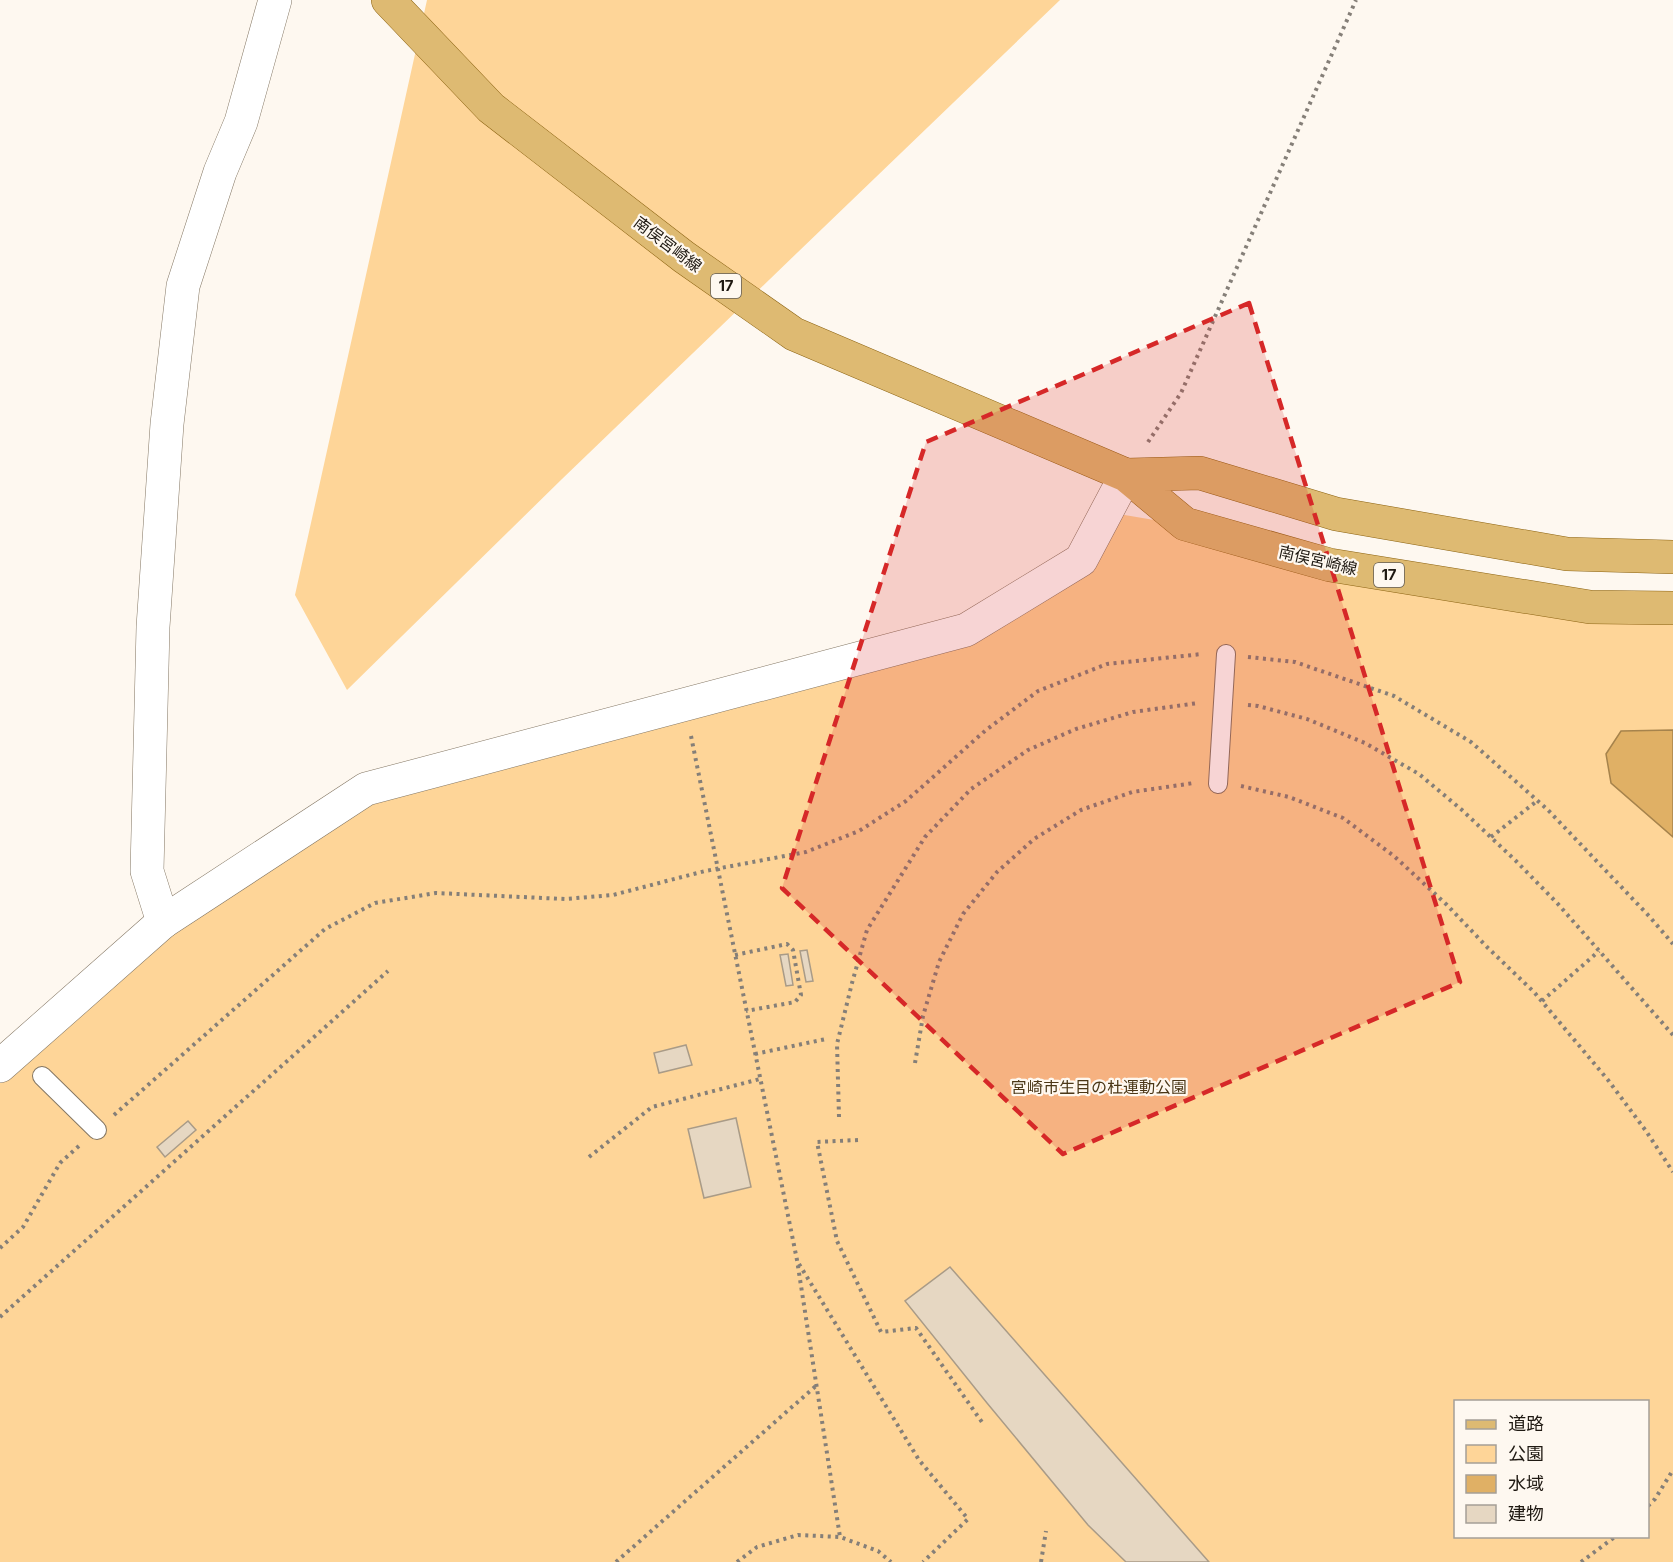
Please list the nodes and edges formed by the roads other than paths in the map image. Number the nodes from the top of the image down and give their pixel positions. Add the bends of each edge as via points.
1 (275, 0) edge
2 (388, 0) edge
3 (1126, 475) junction
4 (1673, 557) edge
5 (1673, 608) edge
6 (1226, 654) road end
7 (1218, 784) road end
8 (163, 922) junction
9 (0, 1066) edge
10 (42, 1076) dead end
11 (97, 1130) road end

1 - 8 street via 241,122 220,172 183,286 167,424 153,627 147,871
2 - 3 main road, 南俣宮崎線 / 17 via 491,108 684,257 794,334
3 - 4 main road, 南俣宮崎線 / 17 via 1200,472 1336,514 1567,554
3 - 5 main road, 南俣宮崎線 / 17 via 1185,524 1330,565 1590,607
3 - 8 street via 1081,560 966,630 366,789
6 - 7 lane
8 - 9 street
10 - 11 lane

